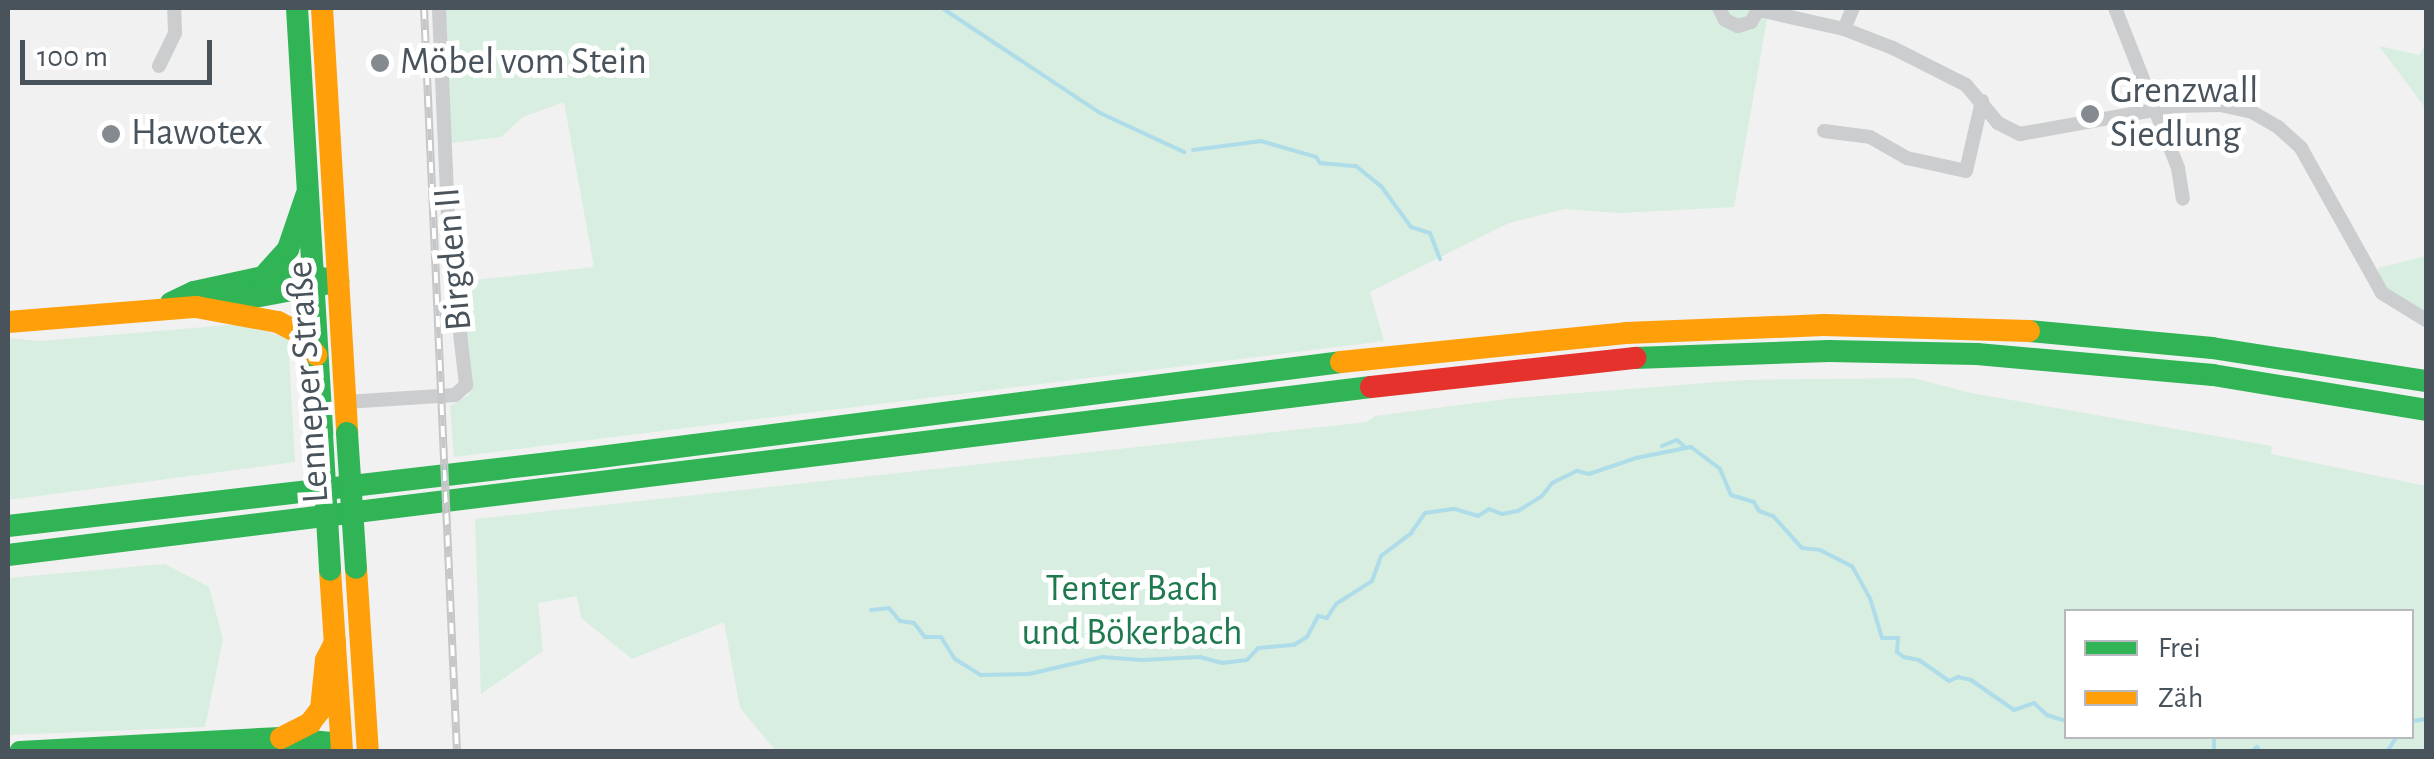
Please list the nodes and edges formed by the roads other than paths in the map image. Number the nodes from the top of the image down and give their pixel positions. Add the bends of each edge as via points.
1 (174, 8) edge
2 (298, 8) edge
3 (322, 8) edge
4 (439, 8) edge
5 (1719, 8) edge
6 (1853, 8) edge
7 (2115, 8) edge
8 (1759, 9) edge
9 (1844, 28) junction
10 (159, 66) dead end
11 (1982, 101) junction
12 (2154, 108) junction
13 (1824, 132) dead end
14 (306, 196) junction
15 (2183, 199) dead end
16 (264, 277) junction
17 (338, 281) junction
18 (311, 282) junction
19 (166, 306) junction
20 (203, 310) junction
21 (2426, 320) edge
22 (8, 322) edge
23 (316, 356) junction
24 (2426, 381) edge
25 (346, 402) junction
26 (2426, 410) edge
27 (8, 526) edge
28 (54, 550) junction
29 (8, 555) edge
30 (8, 570) edge
31 (335, 642) junction
32 (281, 738) junction
33 (342, 748) edge
34 (368, 751) edge
35 (20, 752) edge

1 - 10 street via 174,34
2 - 14 main road, Lenneper Straße
3 - 17 main road, Lenneper Straße
4 - 25 street, Birgden II via 449,238 465,387 457,394
5 - 8 street via 1738,26 1752,22
6 - 9 street
7 - 12 street
8 - 9 street
9 - 11 street via 1942,71
11 - 12 street via 2002,126 2029,135
11 - 13 street via 1966,171 1907,158 1874,138
12 - 15 street
12 - 21 street via 2220,105 2278,127 2319,174 2382,293
14 - 16 main road via 288,249
14 - 18 main road, Lenneper Straße
16 - 18 main road
16 - 19 main road via 194,292
17 - 18 main road
17 - 25 main road, Lenneper Straße
18 - 20 main road
18 - 23 main road, Lenneper Straße
19 - 20 main road
19 - 22 main road
20 - 23 main road via 278,322 297,332
23 - 31 main road, Lenneper Straße, bridge
24 - 27 main road via 2212,348 2040,331 1824,325 1626,333
25 - 34 main road, Lenneper Straße, bridge
26 - 28 main road via 2312,388 2036,358 1829,351 1632,358
28 - 29 main road
28 - 30 main road via 36,566
31 - 32 main road via 326,660 321,709
31 - 33 main road, Lenneper Straße
32 - 33 main road
32 - 35 main road
33 - 34 main road

